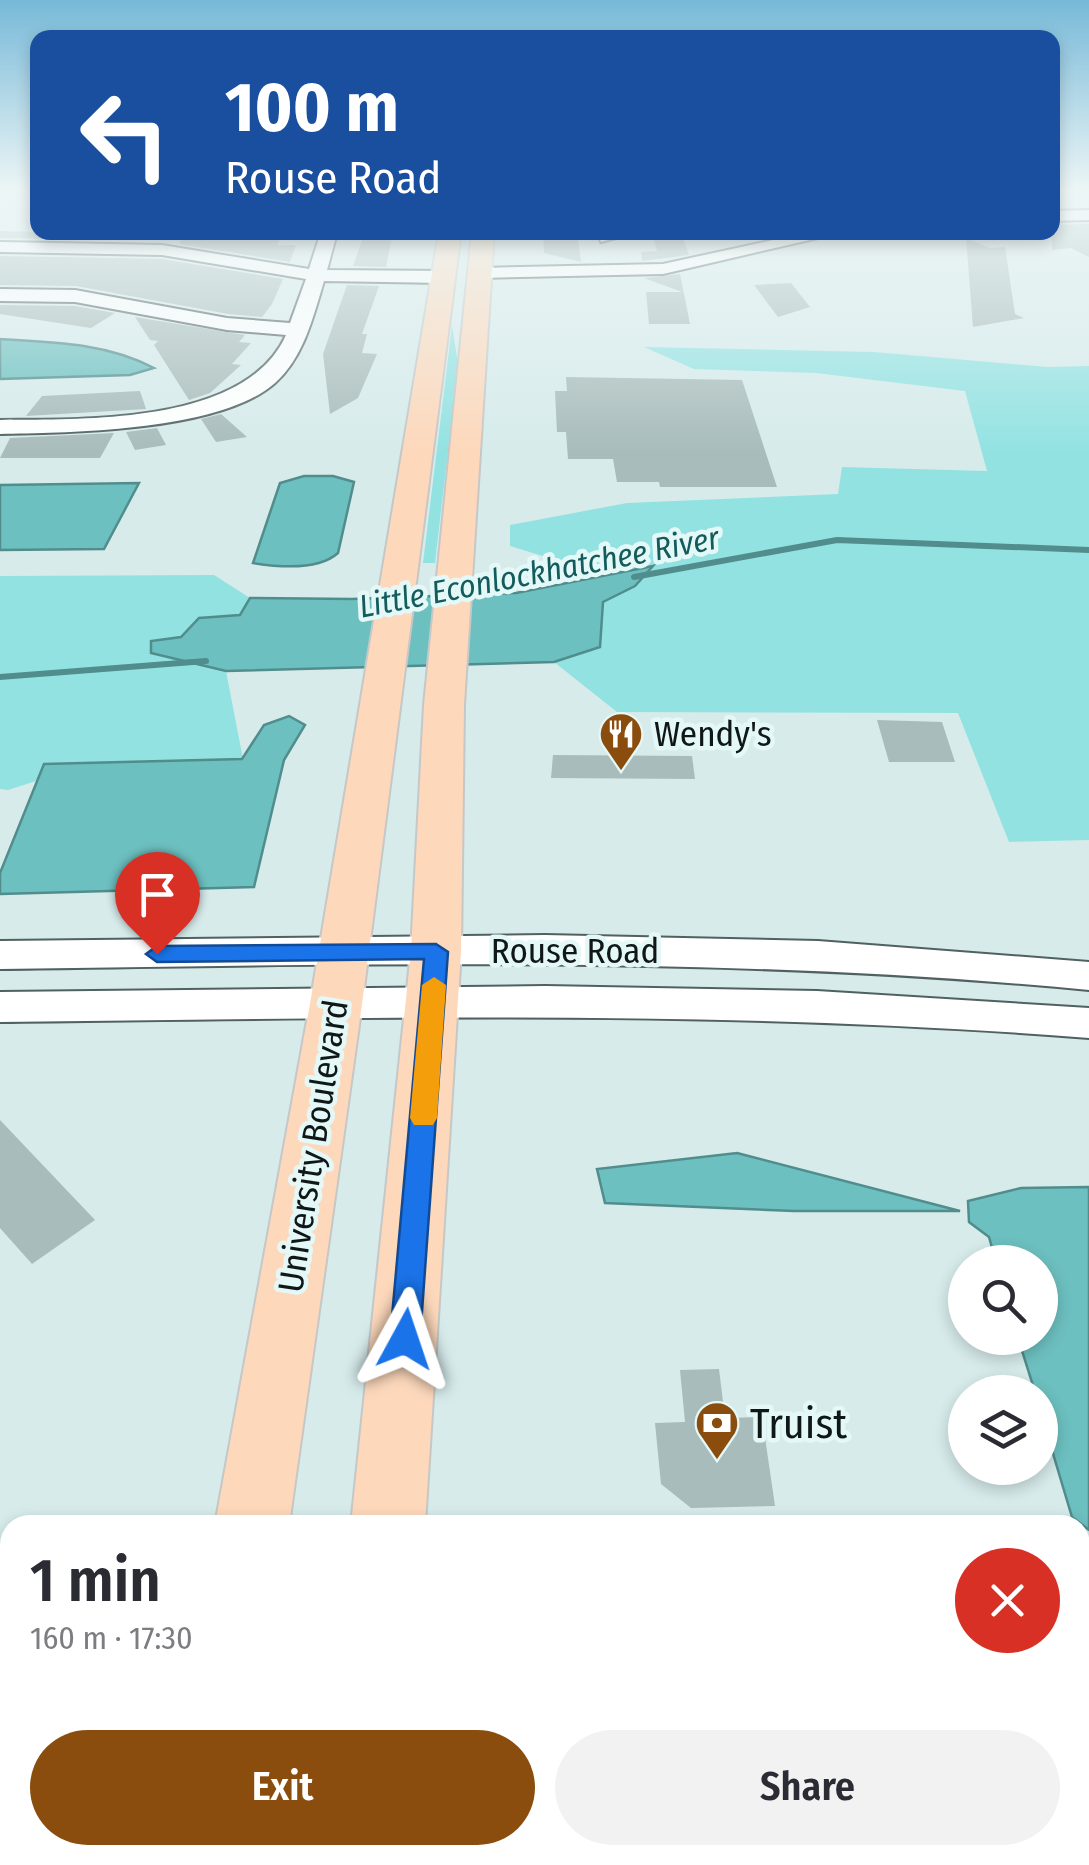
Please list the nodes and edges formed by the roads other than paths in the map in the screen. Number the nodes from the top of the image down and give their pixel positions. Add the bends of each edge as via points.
1 (315, 279) edge
2 (444, 279) edge
3 (459, 279) edge
4 (478, 279) edge
5 (589, 279) edge
6 (478, 284) junction
7 (0, 295) edge
8 (296, 330) junction
9 (0, 427) edge
10 (0, 955) edge
11 (1089, 976) edge
12 (340, 978) junction
13 (434, 978) junction
14 (0, 1006) edge
15 (1089, 1023) edge
16 (254, 1515) edge
17 (389, 1515) edge

1 - 8 street
2 - 12 main road, University Boulevard
3 - 6 main road
4 - 6 main road
5 - 6 street
6 - 13 main road via 444,705
7 - 8 street via 75,296
8 - 9 street via 270,377 207,406 116,423
10 - 12 street, Rouse Road
11 - 13 street, Rouse Road via 816,955 616,950
12 - 13 street, Rouse Road
12 - 14 street, Rouse Road
12 - 16 main road, University Boulevard
13 - 15 street, Rouse Road
13 - 17 main road

